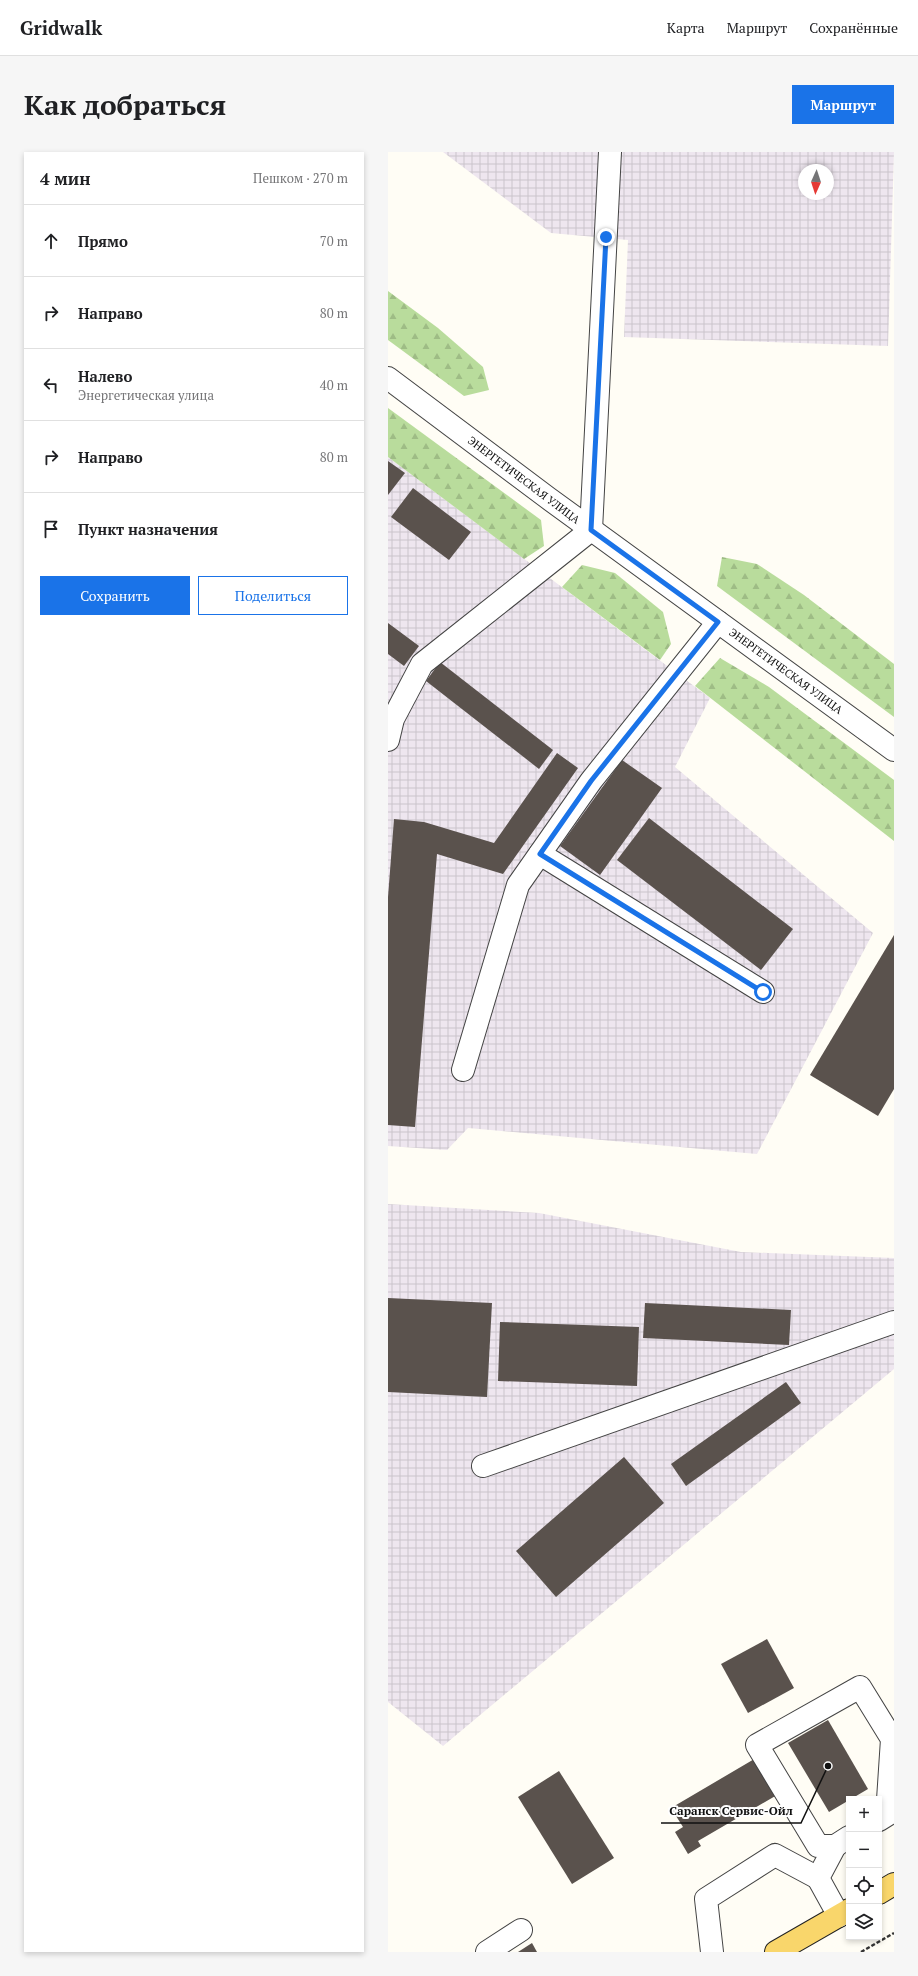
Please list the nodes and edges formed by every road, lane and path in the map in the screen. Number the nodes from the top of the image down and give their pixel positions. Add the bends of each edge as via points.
1 (610, 152) edge
2 (388, 378) edge
3 (591, 530) junction
4 (718, 622) junction
5 (390, 717) edge
6 (388, 740) edge
7 (894, 750) edge
8 (540, 854) junction
9 (763, 992) dead end
10 (463, 1070) dead end
11 (894, 1322) edge
12 (483, 1466) dead end
13 (882, 1818) edge
14 (842, 1842) edge
15 (818, 1878) junction
16 (894, 1884) edge
17 (882, 1891) edge
18 (844, 1913) edge
19 (521, 1930) dead end
20 (894, 1933) edge
21 (487, 1952) edge
22 (712, 1952) edge
23 (776, 1952) edge
24 (862, 1952) edge

1 - 3 street
2 - 3 street, ЭНЕРГЕТИЧЕСКАЯ УЛИЦА
3 - 4 street, ЭНЕРГЕТИЧЕСКАЯ УЛИЦА
3 - 5 street via 422,664
4 - 7 street, ЭНЕРГЕТИЧЕСКАЯ УЛИЦА
4 - 8 street via 591,781
5 - 6 street
8 - 9 street
8 - 10 street via 518,886
11 - 12 street
13 - 14 street via 887,1815 892,1739 860,1688 757,1745 818,1846
14 - 15 street
15 - 18 street
15 - 22 street via 775,1855 706,1899
16 - 17 main road
18 - 23 main road
19 - 21 street
20 - 24 path

